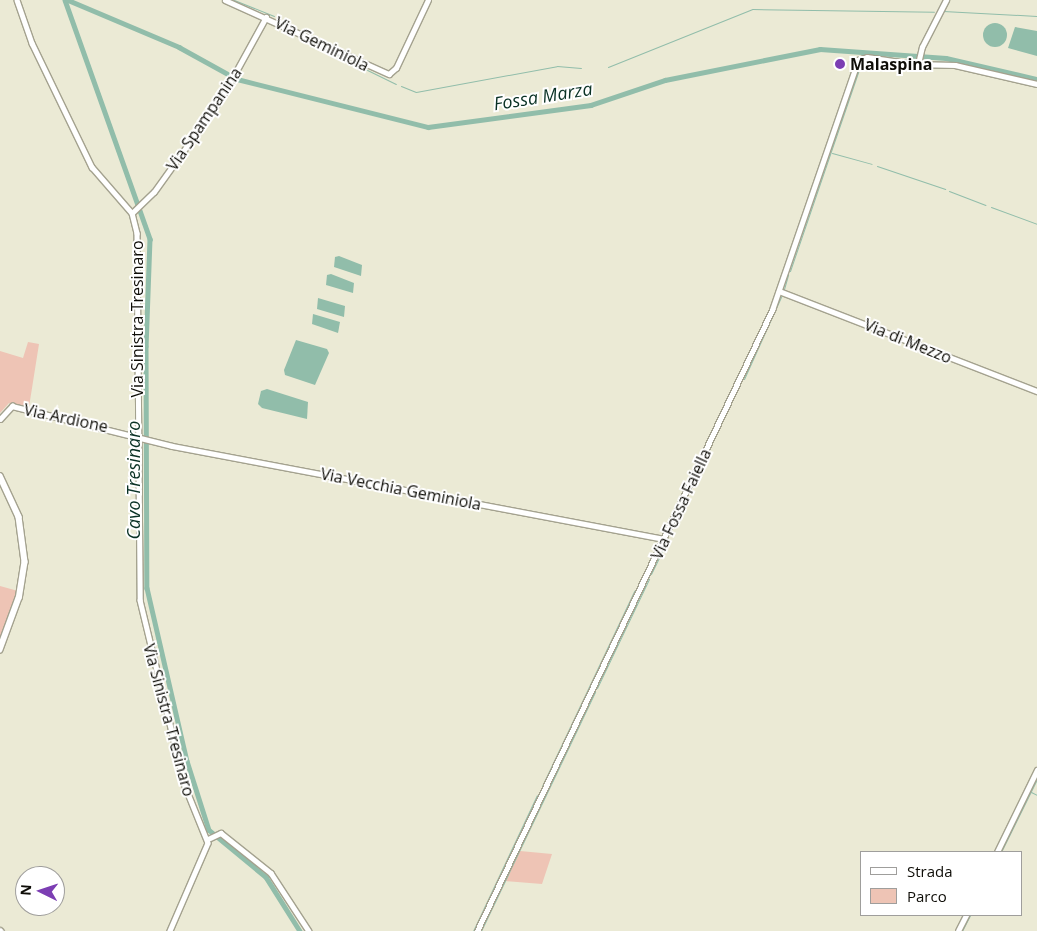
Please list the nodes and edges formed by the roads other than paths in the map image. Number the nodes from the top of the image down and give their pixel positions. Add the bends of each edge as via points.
1 (17, 0) edge
2 (225, 0) edge
3 (428, 0) edge
4 (946, 0) edge
5 (266, 17) junction
6 (918, 63) junction
7 (1037, 84) edge
8 (132, 213) junction
9 (779, 291) junction
10 (1037, 391) edge
11 (0, 419) edge
12 (139, 436) junction
13 (0, 476) edge
14 (664, 539) junction
15 (0, 650) edge
16 (1037, 770) edge
17 (212, 836) junction
18 (997, 851) edge
19 (966, 916) edge
20 (170, 931) edge
21 (310, 931) edge
22 (477, 931) edge
23 (958, 931) edge

1 - 8 street, Via Sinistra Tresinaro via 32,43 92,167
2 - 5 street, Via Geminiola
3 - 5 street, Via Geminiola via 392,73 382,73
4 - 6 street via 918,55
5 - 8 street, Via Spampanina via 234,78 142,206
6 - 7 street via 960,65
6 - 9 street, Via Fossa Faiella via 868,57 855,66
8 - 12 street, Via Sinistra Tresinaro via 137,233
9 - 10 street, Via di Mezzo
9 - 14 street, Via Fossa Faiella
11 - 12 street, Via Ardione via 12,406
12 - 14 street, Via Vecchia Geminiola
12 - 17 street, Via Sinistra Tresinaro via 141,612 184,786
13 - 15 main road via 19,518 24,562 19,598
14 - 22 street, Via Fossa Faiella
16 - 18 street
17 - 20 street
17 - 21 street via 221,832 271,873
19 - 23 street

